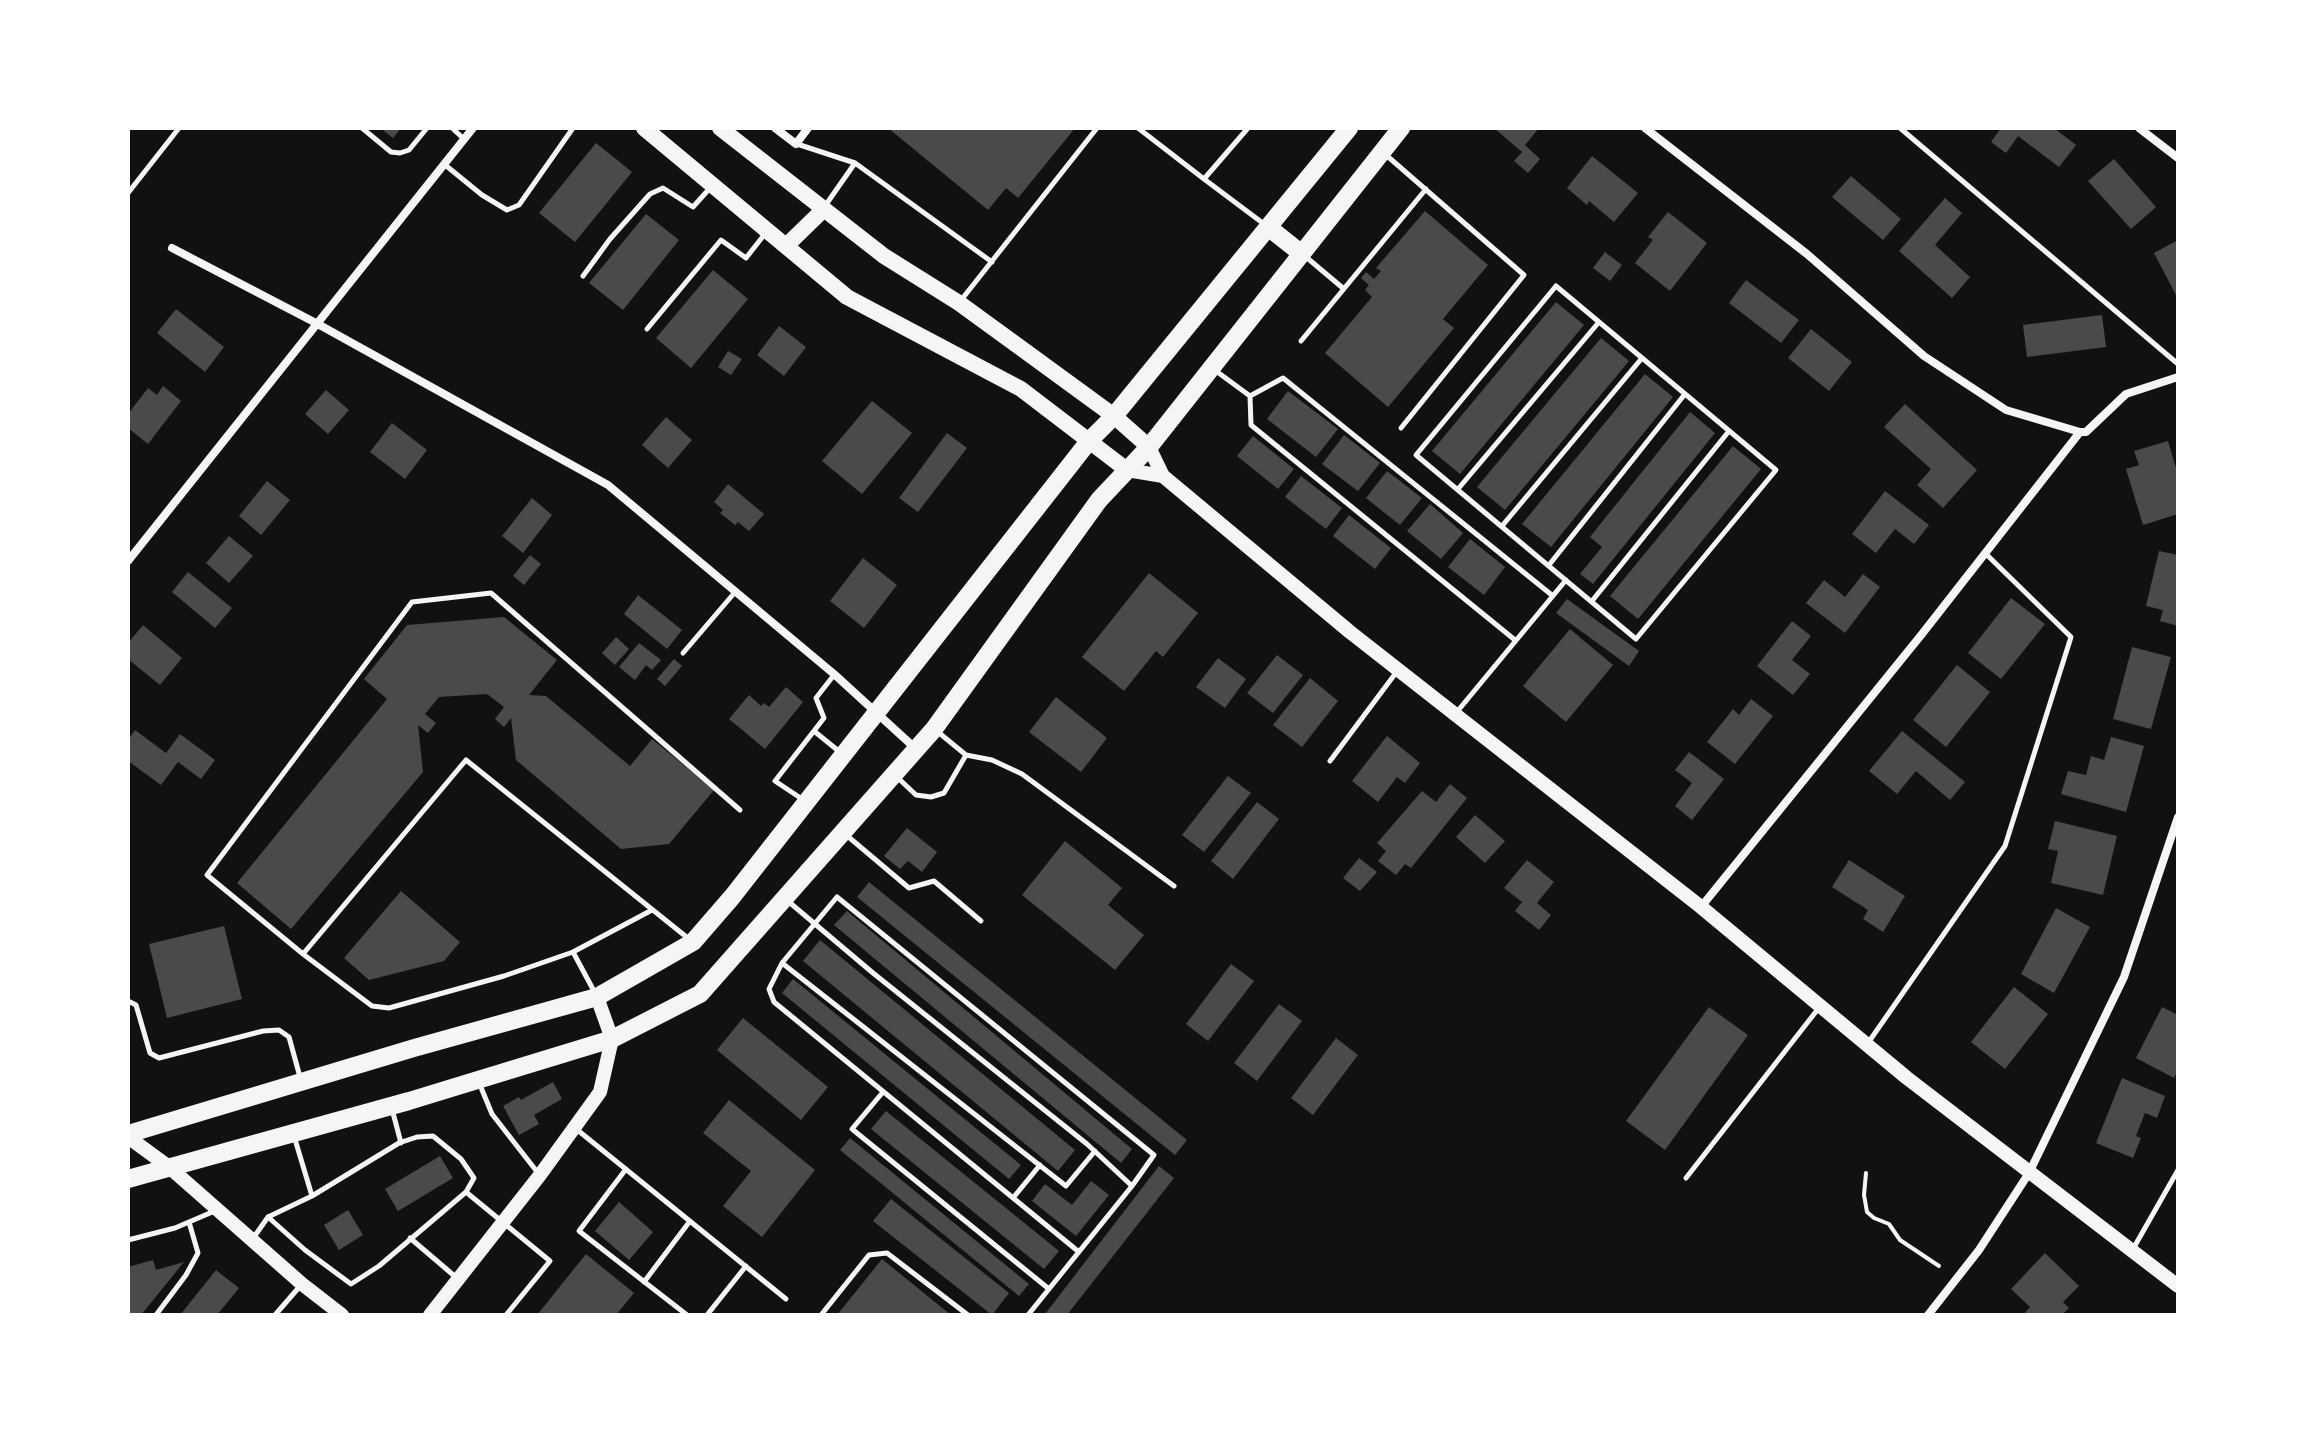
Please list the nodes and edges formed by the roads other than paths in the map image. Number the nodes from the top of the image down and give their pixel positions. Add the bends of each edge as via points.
1 (179, 128) edge
2 (362, 128) edge
3 (427, 128) edge
4 (452, 128) edge
5 (473, 128) edge
6 (573, 128) edge
7 (644, 128) edge
8 (720, 128) edge
9 (775, 128) edge
10 (808, 128) edge
11 (1097, 128) edge
12 (1138, 128) edge
13 (1248, 128) edge
14 (1349, 128) edge
15 (1401, 128) edge
16 (1645, 128) edge
17 (1900, 128) edge
18 (2139, 128) edge
19 (464, 139) junction
20 (796, 144) junction
21 (1382, 152) junction
22 (2178, 158) edge
23 (855, 163) junction
24 (444, 164) junction
25 (1204, 179) junction
26 (714, 184) junction
27 (1426, 189) junction
28 (128, 193) edge
29 (823, 210) junction
30 (1268, 227) junction
31 (767, 231) junction
32 (786, 246) junction
33 (172, 248) dead end
34 (1302, 254) junction
35 (992, 262) junction
36 (583, 276) dead end
37 (1344, 289) junction
38 (959, 303) junction
39 (1599, 322) junction
40 (316, 323) junction
41 (647, 329) dead end
42 (1301, 341) dead end
43 (1642, 358) junction
44 (2178, 364) edge
45 (1212, 368) junction
46 (2178, 377) edge
47 (1685, 394) junction
48 (1250, 396) junction
49 (1114, 416) junction
50 (1401, 428) dead end
51 (1729, 431) junction
52 (2080, 432) junction
53 (1089, 441) junction
54 (1149, 447) junction
55 (1127, 470) junction
56 (1163, 476) junction
57 (1457, 489) junction
58 (1502, 526) junction
59 (1985, 553) junction
60 (128, 561) edge
61 (1549, 566) junction
62 (1566, 580) junction
63 (736, 590) junction
64 (1553, 596) junction
65 (1592, 602) junction
66 (1515, 640) junction
67 (683, 653) dead end
68 (1398, 669) junction
69 (834, 674) junction
70 (878, 712) junction
71 (1456, 713) junction
72 (934, 729) junction
73 (814, 731) junction
74 (915, 748) junction
75 (844, 755) junction
76 (966, 755) junction
77 (1330, 761) dead end
78 (896, 775) junction
79 (807, 803) junction
80 (740, 810) dead end
81 (2178, 817) edge
82 (844, 833) junction
83 (1174, 886) dead end
84 (786, 898) junction
85 (1701, 907) junction
86 (652, 910) junction
87 (981, 921) dead end
88 (816, 924) junction
89 (693, 942) junction
90 (573, 952) junction
91 (303, 954) junction
92 (782, 963) junction
93 (597, 997) junction
94 (128, 1001) edge
95 (1821, 1006) junction
96 (612, 1039) junction
97 (1867, 1045) junction
98 (478, 1080) junction
99 (302, 1082) junction
100 (883, 1092) junction
101 (391, 1106) junction
102 (575, 1127) junction
103 (294, 1133) junction
104 (128, 1136) edge
105 (401, 1143) junction
106 (1095, 1151) junction
107 (1040, 1165) junction
108 (169, 1167) junction
109 (626, 1169) junction
110 (2178, 1170) edge
111 (2029, 1173) junction
112 (540, 1175) junction
113 (1686, 1178) dead end
114 (128, 1179) edge
115 (1132, 1186) junction
116 (466, 1192) junction
117 (312, 1196) junction
118 (1013, 1198) junction
119 (218, 1210) junction
120 (268, 1217) junction
121 (690, 1221) junction
122 (189, 1222) junction
123 (503, 1223) junction
124 (410, 1238) junction
125 (128, 1240) edge
126 (252, 1240) junction
127 (2132, 1251) junction
128 (1079, 1252) junction
129 (746, 1266) junction
130 (458, 1280) junction
131 (644, 1282) junction
132 (302, 1284) junction
133 (2178, 1286) edge
134 (1049, 1289) junction
135 (786, 1299) dead end
136 (156, 1315) edge
137 (275, 1315) edge
138 (342, 1315) edge
139 (430, 1315) edge
140 (506, 1315) edge
141 (687, 1315) edge
142 (707, 1315) edge
143 (821, 1315) edge
144 (968, 1315) edge
145 (1028, 1315) edge
146 (1928, 1315) edge

1 - 28 lane
2 - 3 lane via 391,152 400,153
4 - 19 lane
5 - 19 street
6 - 24 lane via 519,205 507,210
7 - 26 main road
8 - 29 main road
9 - 20 street
10 - 20 street
11 - 35 lane
12 - 25 lane
13 - 25 lane
14 - 30 main road
15 - 21 main road
16 - 52 street via 1807,254 1924,356 2006,410
17 - 44 lane
18 - 22 street
19 - 24 street
20 - 23 lane
21 - 27 lane
21 - 34 main road
23 - 29 lane
23 - 35 lane
24 - 40 street
25 - 30 lane
26 - 31 main road
26 - 36 lane via 693,207 663,188 650,194
27 - 37 lane
27 - 50 lane via 1524,275
29 - 32 main road
29 - 38 main road
30 - 34 main road
30 - 49 main road
31 - 32 main road
31 - 41 lane via 746,258 721,240
32 - 53 main road via 847,297 1021,389
33 - 40 street
34 - 37 lane
34 - 45 main road
35 - 38 lane
37 - 42 lane
38 - 49 main road
39 - 43 lane
39 - 57 lane
39 - 57 lane via 1556,286 1416,455
40 - 60 street
40 - 63 street via 608,485
43 - 47 lane
43 - 58 lane
45 - 48 lane
45 - 54 main road
46 - 52 street via 2126,394
47 - 51 lane
47 - 61 lane
48 - 64 lane via 1283,378
48 - 66 lane via 1251,425
49 - 53 main road
49 - 54 main road
51 - 65 lane
51 - 65 lane via 1776,470 1636,639
52 - 59 street
53 - 55 main road
53 - 70 main road
54 - 55 main road
54 - 56 street
55 - 56 street
55 - 72 main road via 1099,500
56 - 68 street
57 - 58 lane
58 - 61 lane
59 - 85 street
59 - 97 lane via 2071,637 2005,846
61 - 62 lane
62 - 64 lane
62 - 65 lane
63 - 67 lane
63 - 69 street
64 - 66 lane
66 - 71 lane
68 - 71 street
68 - 77 lane
69 - 70 street
69 - 73 lane via 816,698 824,718
70 - 74 street
70 - 75 main road
71 - 85 street
72 - 74 main road
72 - 76 lane
73 - 75 lane
73 - 79 lane via 775,781
74 - 78 main road
75 - 79 main road
76 - 78 lane via 944,793 931,797 916,795
76 - 83 lane via 1022,774
78 - 82 main road
79 - 89 main road
80 - 91 lane via 491,593 412,602 207,875
81 - 111 street via 2124,977
82 - 84 main road
82 - 87 lane via 909,888 934,881
84 - 88 lane
84 - 96 main road via 700,994
85 - 95 street
86 - 89 lane
86 - 90 lane
86 - 91 lane via 466,760
88 - 92 lane
88 - 106 lane
88 - 115 lane via 837,897 1154,1155
89 - 93 main road
90 - 91 lane via 389,1008 372,1006
90 - 93 lane
92 - 100 lane via 769,989 774,1002
92 - 107 lane
93 - 96 street
93 - 99 main road
94 - 99 lane via 136,1005 150,1053 159,1058 279,1030 289,1037
95 - 97 street
95 - 113 lane
96 - 98 main road
96 - 102 street via 600,1092
97 - 111 street
98 - 101 main road
98 - 112 lane via 492,1114
99 - 104 main road
100 - 118 lane
100 - 134 lane via 852,1129
101 - 103 main road
101 - 105 lane
102 - 109 lane
102 - 112 street
103 - 108 main road
103 - 117 lane
104 - 108 street
105 - 116 lane via 433,1136 474,1178
105 - 117 lane
106 - 107 lane via 1066,1186
106 - 115 lane
107 - 118 lane
108 - 114 main road
108 - 119 street
109 - 121 lane
109 - 131 lane via 579,1231
110 - 127 lane
111 - 127 street
111 - 146 street
112 - 123 street
115 - 128 lane
116 - 123 lane
116 - 124 lane
117 - 120 lane
118 - 128 lane
119 - 122 lane
119 - 126 street
120 - 124 lane via 351,1284
120 - 126 lane
121 - 129 lane
121 - 131 lane
122 - 125 lane
122 - 136 lane via 198,1253
123 - 130 street
123 - 140 lane via 550,1261
124 - 130 lane
126 - 132 street
127 - 133 street
128 - 134 lane
129 - 135 lane
129 - 142 lane
130 - 139 street
131 - 141 lane
132 - 137 lane
132 - 138 street
134 - 145 lane
143 - 144 lane via 869,1255 887,1253

